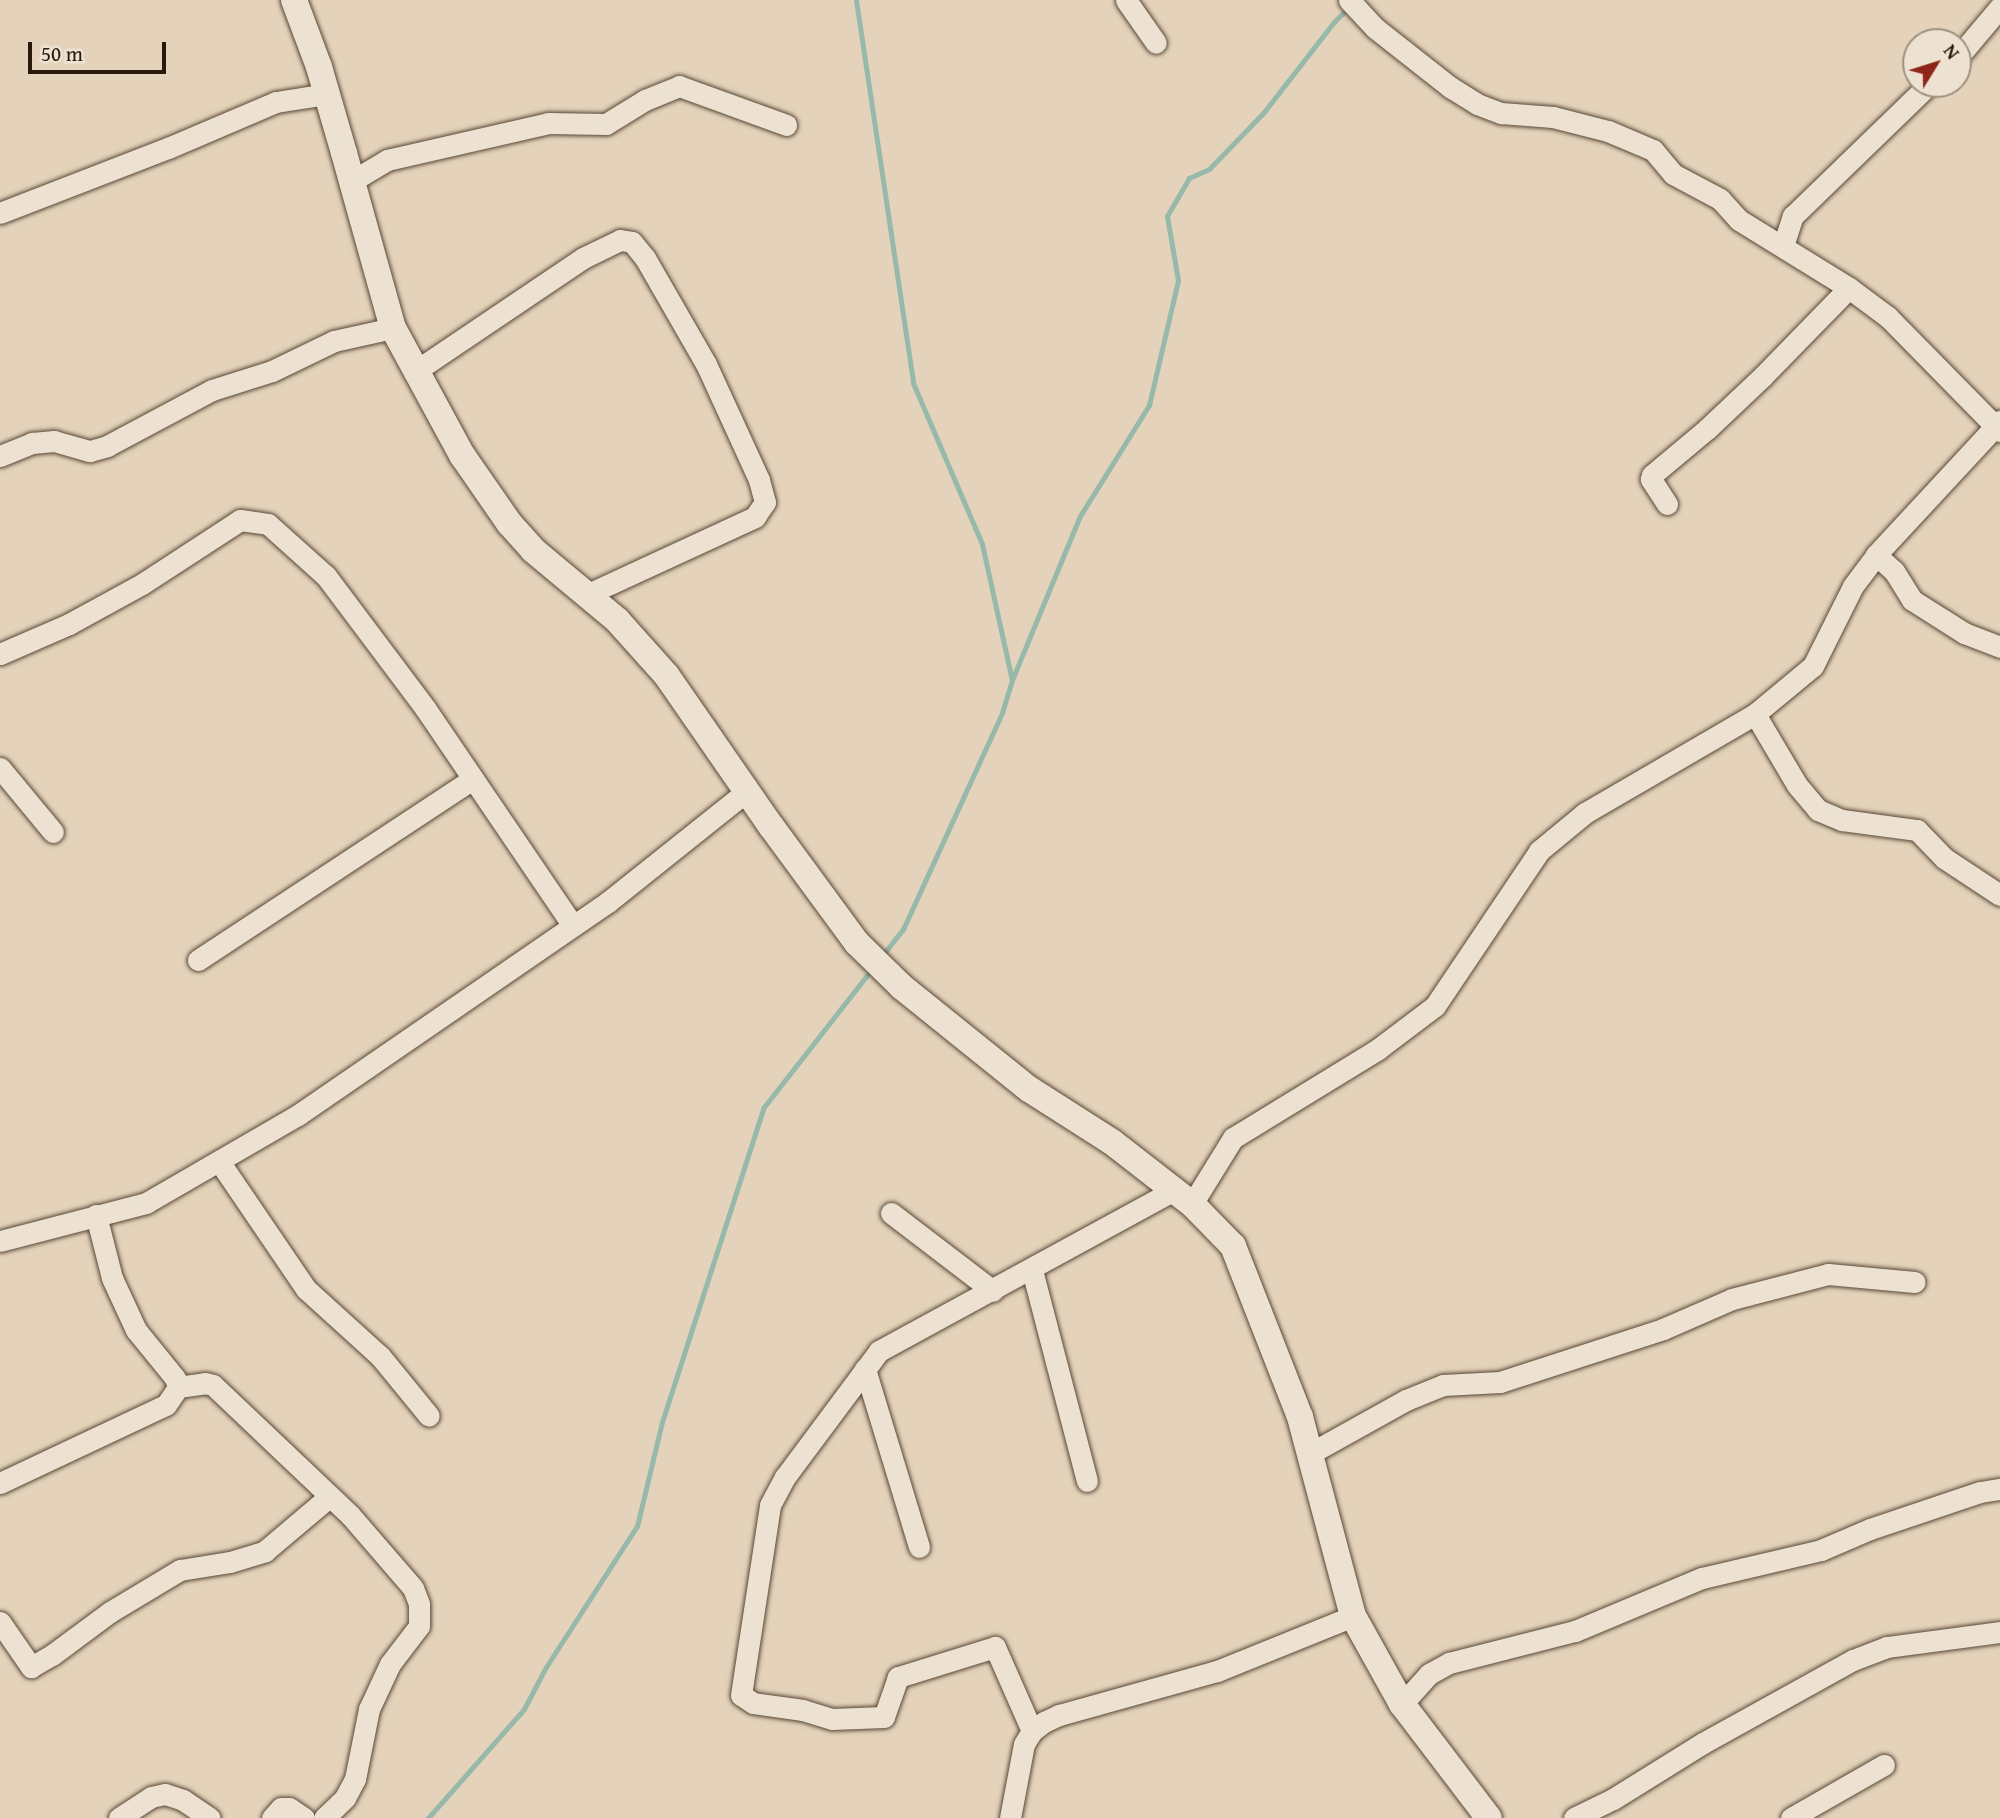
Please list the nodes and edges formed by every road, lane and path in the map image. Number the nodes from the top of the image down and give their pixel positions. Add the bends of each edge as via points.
1 (294, 0) edge
2 (1126, 0) edge
3 (1350, 2) edge
4 (2000, 6) edge
5 (1972, 40) edge
6 (1156, 43) dead end
7 (327, 94) junction
8 (1915, 98) edge
9 (786, 125) dead end
10 (352, 181) junction
11 (0, 213) edge
12 (1783, 246) junction
13 (1849, 288) junction
14 (393, 328) junction
15 (414, 372) junction
16 (1998, 426) edge
17 (0, 456) edge
18 (1667, 504) dead end
19 (1876, 555) junction
20 (588, 594) junction
21 (2000, 646) edge
22 (0, 654) edge
23 (1755, 714) junction
24 (0, 768) edge
25 (473, 779) junction
26 (747, 791) junction
27 (53, 832) dead end
28 (2000, 895) edge
29 (573, 926) junction
30 (198, 960) dead end
31 (219, 1161) junction
32 (1183, 1197) junction
33 (891, 1213) dead end
34 (96, 1215) junction
35 (0, 1241) edge
36 (1032, 1270) junction
37 (1915, 1282) dead end
38 (993, 1291) junction
39 (865, 1369) junction
40 (178, 1387) junction
41 (429, 1416) dead end
42 (1309, 1454) junction
43 (1087, 1481) dead end
44 (0, 1483) edge
45 (2000, 1489) edge
46 (330, 1496) junction
47 (919, 1547) dead end
48 (1353, 1616) junction
49 (0, 1622) edge
50 (2000, 1632) edge
51 (1402, 1704) junction
52 (1032, 1731) junction
53 (1884, 1765) dead end
54 (119, 1818) edge
55 (210, 1818) edge
56 (272, 1818) edge
57 (304, 1818) edge
58 (324, 1818) edge
59 (1010, 1818) edge
60 (1489, 1818) edge
61 (1574, 1818) edge
62 (1791, 1818) edge

1 - 7 street
2 - 6 street
3 - 12 street via 1374,27 1477,104 1501,113 1553,117 1608,131 1653,150 1673,174 1720,199 1739,220
4 - 5 street
7 - 10 street
7 - 11 street via 276,102
8 - 12 street via 1793,216
9 - 10 street via 679,86 606,124 548,123 387,160
10 - 14 street
12 - 13 street
13 - 16 street via 1888,317
13 - 18 street via 1707,429 1652,475
14 - 15 street
14 - 17 street via 334,341 272,371 212,390 107,446 90,451 54,441 32,443
15 - 20 street via 462,455 509,523 533,550
15 - 20 street via 583,258 620,240 632,242 650,264 706,364 765,502 755,517
16 - 19 street
19 - 21 street via 1894,571 1912,600 1964,633
19 - 23 street via 1853,586 1813,667
20 - 26 street via 667,676
22 - 25 street via 130,591 240,520 268,524 326,576
23 - 28 street via 1797,785 1818,810 1842,820 1917,830 1944,858
23 - 32 street via 1585,813 1539,851 1435,1006 1378,1049 1233,1138
24 - 27 street
25 - 29 street
25 - 30 street
26 - 29 street
26 - 32 street via 857,943 902,987 1029,1089 1112,1142
29 - 31 street via 298,1115
31 - 34 street via 146,1203
31 - 41 street via 306,1289 380,1356
32 - 36 street via 1155,1198
32 - 42 street via 1233,1246 1300,1417
33 - 38 street
34 - 35 street
34 - 40 street via 112,1278 132,1321
36 - 38 street
36 - 43 street
37 - 42 street via 1828,1274 1732,1299 1663,1329 1500,1382 1443,1385 1405,1400
38 - 39 street via 897,1339 879,1351
39 - 47 street
39 - 52 street via 770,1505 741,1695 753,1703 832,1719 884,1717 898,1677 995,1647
40 - 44 street via 166,1405
40 - 46 street via 213,1385
42 - 48 street
45 - 51 street via 1883,1525 1821,1550 1702,1578 1575,1631 1449,1663 1429,1674
46 - 49 street via 265,1550 230,1562 180,1570 31,1667
46 - 58 street via 414,1588 419,1626 390,1664 369,1709 355,1779 345,1798
48 - 51 street
48 - 52 street via 1217,1671 1059,1714
50 - 61 street via 1886,1647 1853,1660 1714,1737 1613,1800
51 - 60 street
52 - 59 street via 1024,1744
53 - 62 street
54 - 55 street via 151,1797 165,1794
56 - 57 street via 281,1808 289,1808

